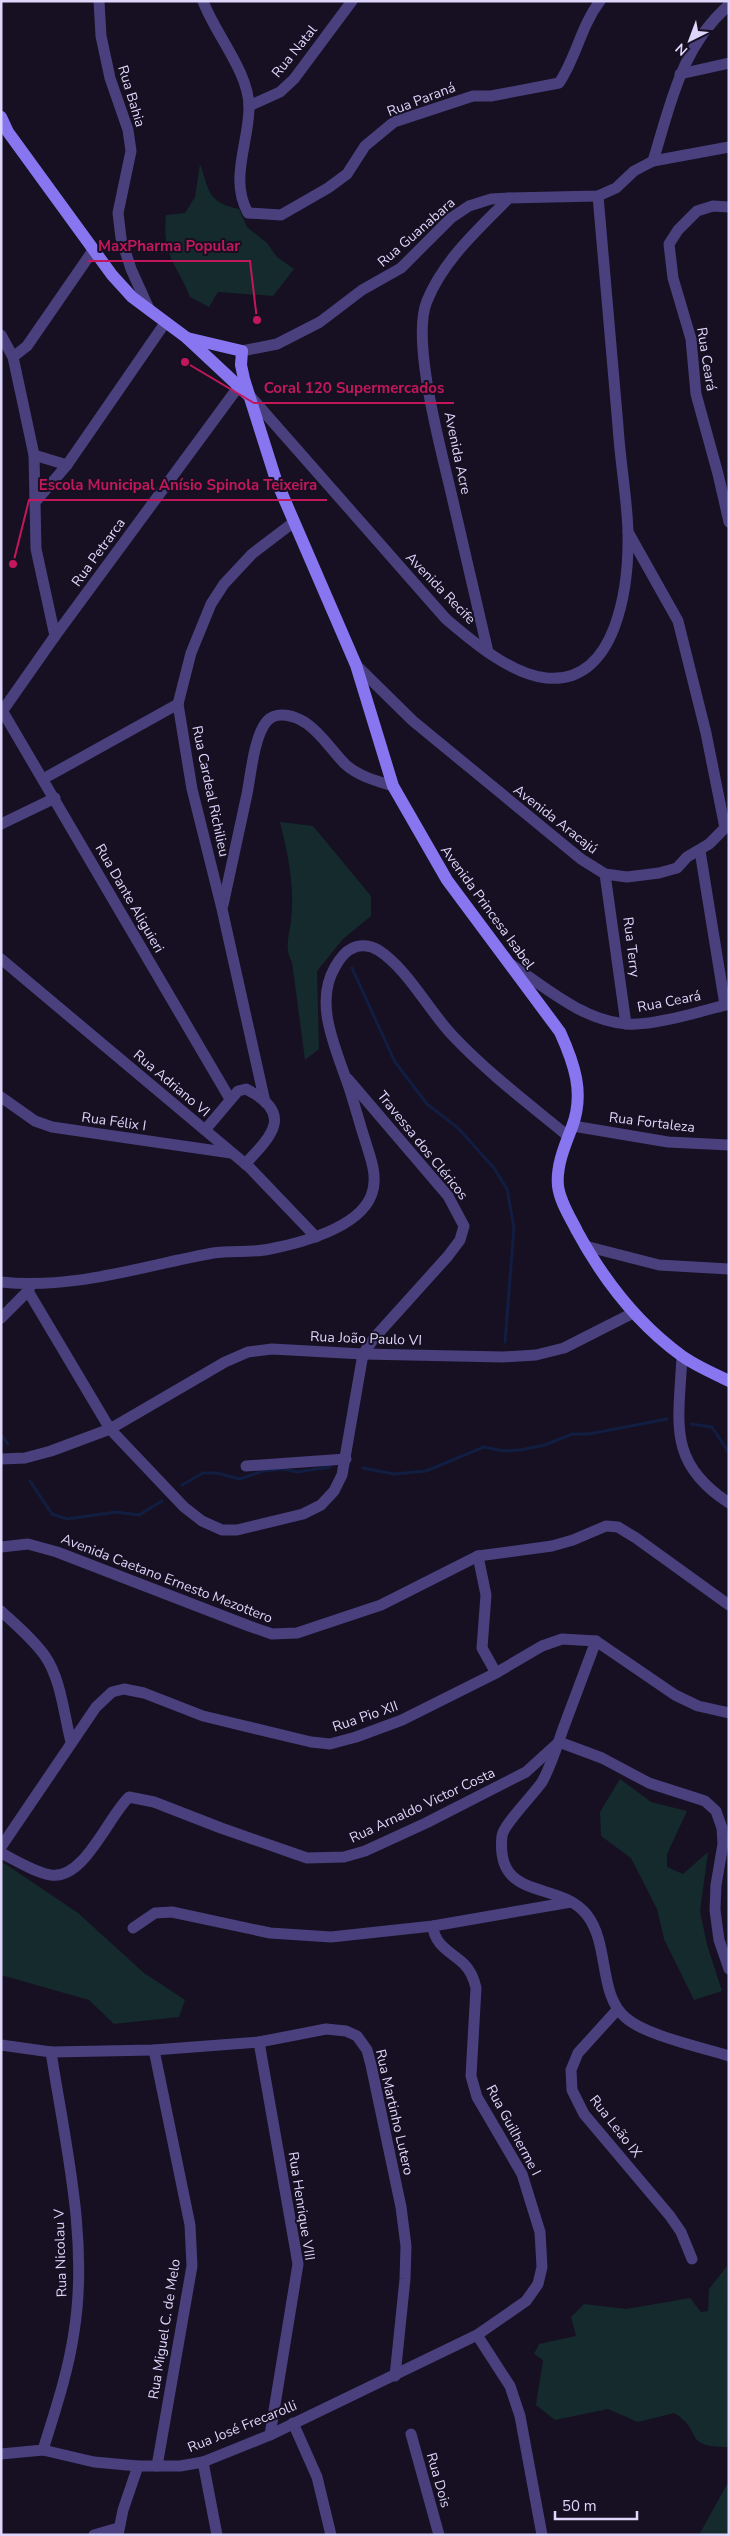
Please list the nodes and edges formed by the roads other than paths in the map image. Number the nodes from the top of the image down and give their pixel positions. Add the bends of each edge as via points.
1 (99, 1) edge
2 (203, 1) edge
3 (352, 1) edge
4 (600, 1) edge
5 (729, 5) edge
6 (729, 63) edge
7 (680, 74) junction
8 (249, 106) junction
9 (1, 117) edge
10 (729, 146) edge
11 (653, 161) junction
12 (598, 196) junction
13 (509, 198) junction
14 (729, 207) edge
15 (94, 250) junction
16 (151, 313) junction
17 (165, 323) junction
18 (1, 335) edge
19 (193, 340) junction
20 (242, 351) junction
21 (1, 352) edge
22 (13, 357) junction
23 (242, 383) junction
24 (249, 396) junction
25 (34, 455) junction
26 (67, 465) junction
27 (37, 500) junction
28 (294, 522) junction
29 (729, 522) edge
30 (628, 532) junction
31 (55, 636) junction
32 (488, 652) junction
33 (356, 665) junction
34 (178, 704) junction
35 (2, 713) edge
36 (43, 779) junction
37 (393, 786) junction
38 (55, 798) junction
39 (1, 824) edge
40 (727, 827) edge
41 (700, 851) junction
42 (605, 874) junction
43 (222, 910) junction
44 (1, 959) edge
45 (511, 964) junction
46 (727, 1004) edge
47 (626, 1024) junction
48 (345, 1076) junction
49 (1, 1097) edge
50 (230, 1099) junction
51 (265, 1102) junction
52 (205, 1130) junction
53 (570, 1131) junction
54 (729, 1145) edge
55 (231, 1153) junction
56 (245, 1164) junction
57 (316, 1237) junction
58 (585, 1246) junction
59 (729, 1269) edge
60 (1, 1282) edge
61 (30, 1288) junction
62 (633, 1313) junction
63 (1, 1318) edge
64 (363, 1354) junction
65 (682, 1356) junction
66 (729, 1381) edge
67 (110, 1429) junction
68 (1, 1459) edge
69 (346, 1459) junction
70 (246, 1466) dead end
71 (729, 1503) edge
72 (1, 1547) edge
73 (478, 1556) junction
74 (729, 1605) edge
75 (1, 1611) edge
76 (596, 1641) junction
77 (496, 1673) junction
78 (729, 1713) edge
79 (71, 1742) junction
80 (559, 1742) junction
81 (1, 1847) edge
82 (1, 1853) edge
83 (572, 1902) junction
84 (433, 1926) junction
85 (133, 1928) dead end
86 (729, 1969) edge
87 (617, 2010) junction
88 (259, 2042) junction
89 (1, 2045) edge
90 (154, 2050) junction
91 (51, 2052) junction
92 (729, 2056) edge
93 (692, 2260) dead end
94 (477, 2334) junction
95 (395, 2376) junction
96 (293, 2423) junction
97 (270, 2434) junction
98 (411, 2434) dead end
99 (43, 2450) junction
100 (1, 2454) edge
101 (203, 2462) junction
102 (138, 2466) junction
103 (157, 2466) junction
104 (118, 2531) edge
105 (94, 2535) edge
106 (217, 2535) edge
107 (330, 2535) edge
108 (439, 2535) edge
109 (542, 2535) edge

1 - 16 street, Rua Bahia via 100,36 128,130 131,151 118,212 121,238
2 - 8 street, Rua Paraná via 243,79
3 - 8 street, Rua Natal via 294,79 280,92
4 - 8 street, Rua Paraná via 559,83 491,96 472,96 394,122 365,146 347,174 281,215 248,213 241,200 238,182
5 - 7 street via 711,21
6 - 7 street
7 - 11 street
9 - 15 street, Avenida Princesa Isabel via 8,132
10 - 11 street, Rua Guanabara
11 - 12 street, Rua Guanabara via 634,171 616,188
12 - 13 street, Rua Guanabara
12 - 30 street
13 - 20 street, Rua Guanabara via 490,199 469,206 451,218 401,268 362,290 320,322 277,344
13 - 32 street, Avenida Acre via 459,249 440,275 426,301 422,317 422,343 434,420
14 - 29 street, Rua Ceará via 713,206 697,211 669,244 673,278 691,339 696,394
15 - 16 street, Avenida Princesa Isabel via 132,297
15 - 22 street via 27,346
16 - 17 street, Avenida Princesa Isabel
17 - 19 street, Avenida Princesa Isabel
17 - 26 street
18 - 22 street
19 - 20 street, Avenida Princesa Isabel
19 - 23 street, Avenida Princesa Isabel
20 - 23 street
21 - 22 street
22 - 25 street
23 - 24 street, Avenida Princesa Isabel
23 - 31 street, Rua Petrarca
24 - 28 street, Avenida Princesa Isabel via 276,480
24 - 32 street, Avenida Recife via 446,619
25 - 26 street
25 - 27 street
26 - 27 street
27 - 31 street via 36,549
28 - 33 street, Avenida Princesa Isabel
28 - 34 street, Rua Cardeal Richilieu via 239,566 211,604 191,653
30 - 32 street, Avenida Recife via 619,611 608,644 598,659 567,677 545,678 523,671
30 - 40 street, Avenida Aracajú via 678,621
31 - 35 street, Rua Petrarca
33 - 37 street, Avenida Princesa Isabel
33 - 42 street, Avenida Aracajú via 413,721 557,842
34 - 36 street
34 - 43 street, Rua Cardeal Richilieu via 192,789
35 - 36 street, Rua Dante Aliguieri
36 - 38 street, Rua Dante Aliguieri
37 - 43 street via 358,774 305,722 280,715 268,720 261,731 254,756
37 - 45 street, Avenida Princesa Isabel via 447,880
38 - 39 street
38 - 50 street, Rua Dante Aliguieri
40 - 41 street, Avenida Aracajú
41 - 42 street, Avenida Aracajú via 677,868 659,873 627,877
41 - 46 street
42 - 47 street, Rua Terry
43 - 51 street, Rua Cardeal Richilieu
44 - 52 street, Rua Adriano VI
45 - 47 street, Rua Ceará via 564,1001 592,1015
45 - 53 street, Avenida Princesa Isabel via 560,1032 571,1055 579,1096
46 - 47 street, Rua Ceará via 645,1023
48 - 53 street via 328,1021 328,978 351,948 367,945 392,962 453,1036 486,1068
48 - 57 street via 373,1167 372,1195 362,1210 346,1224
48 - 64 street, Travessa dos Cléricos via 448,1196 464,1226 460,1240 448,1256
49 - 55 street, Rua Félix I via 35,1122 52,1127
50 - 51 street via 238,1090 246,1089
50 - 52 street
51 - 56 street via 274,1111 270,1139
52 - 55 street, Rua Adriano VI
53 - 54 street, Rua Fortaleza
53 - 58 street, Avenida Princesa Isabel via 560,1165 558,1186 564,1206
55 - 56 street, Rua Adriano VI
56 - 57 street, Rua Adriano VI
57 - 61 street via 269,1249 214,1253 111,1276
58 - 59 street via 659,1265
58 - 62 street, Avenida Princesa Isabel
60 - 61 street
61 - 63 street
61 - 67 street
62 - 64 street, Rua João Paulo VI via 564,1348 536,1355
62 - 65 street, Avenida Princesa Isabel
64 - 67 street, Rua João Paulo VI via 272,1349 248,1352
64 - 69 street
65 - 66 street, Avenida Princesa Isabel
65 - 71 street via 679,1437 685,1458 696,1477
67 - 68 street, Rua João Paulo VI via 25,1458
67 - 69 street via 184,1507 202,1521 222,1530 237,1530 303,1514 321,1505 334,1491
69 - 70 street
72 - 73 street, Avenida Caetano Ernesto Mezottero via 28,1544 57,1552 250,1626 284,1635 381,1605
73 - 74 street, Avenida Caetano Ernesto Mezottero via 552,1546 606,1526 618,1527
73 - 77 street via 486,1595 482,1648
75 - 79 street via 46,1657
76 - 77 street, Rua Pio XII via 562,1639 542,1646
76 - 78 street via 675,1695 698,1706
76 - 80 street
77 - 79 street, Rua Pio XII via 402,1720 330,1744 203,1716 144,1693 124,1689 112,1692 96,1707
79 - 81 street, Rua Pio XII
80 - 82 street, Rua Arnaldo Victor Costa via 526,1772 417,1827 344,1857 307,1858 154,1802 129,1797 89,1853 63,1874 51,1875 36,1870
80 - 83 street via 542,1781 502,1833 502,1857 515,1880
80 - 86 street via 602,1758 649,1783 705,1801 716,1811 723,1844 715,1910 719,1940
83 - 84 street
83 - 87 street via 596,1931
84 - 85 street via 331,1937 302,1936 270,1933 172,1912 155,1913
84 - 94 street, Rua Guilherme I via 439,1943 473,1976 476,1988 471,2076 477,2097 522,2174 540,2232 542,2267 538,2284 526,2301
87 - 92 street via 646,2030
87 - 93 street, Rua Leão IX via 578,2053 571,2070 572,2090 584,2114 670,2216 681,2232
88 - 90 street, Rua Martinho Lutero
88 - 95 street, Rua Martinho Lutero via 326,2029 357,2036 367,2050 401,2207 406,2246
88 - 97 street, Rua Henrique VIII via 298,2264
89 - 91 street, Rua Martinho Lutero
90 - 91 street, Rua Martinho Lutero
90 - 103 street, Rua Miguel C. de Melo via 190,2225 192,2266
91 - 99 street, Rua Nicolau V via 76,2225 79,2282 68,2370
94 - 95 street, Rua José Frecarolli
94 - 109 street via 510,2386 520,2416
95 - 96 street, Rua José Frecarolli
96 - 97 street, Rua José Frecarolli
96 - 107 street via 316,2477
97 - 101 street, Rua José Frecarolli
98 - 108 street, Rua Dois
99 - 100 street, Rua José Frecarolli
99 - 102 street, Rua José Frecarolli via 94,2462
101 - 103 street, Rua José Frecarolli
101 - 106 street
102 - 103 street, Rua José Frecarolli
102 - 104 street
104 - 105 street

